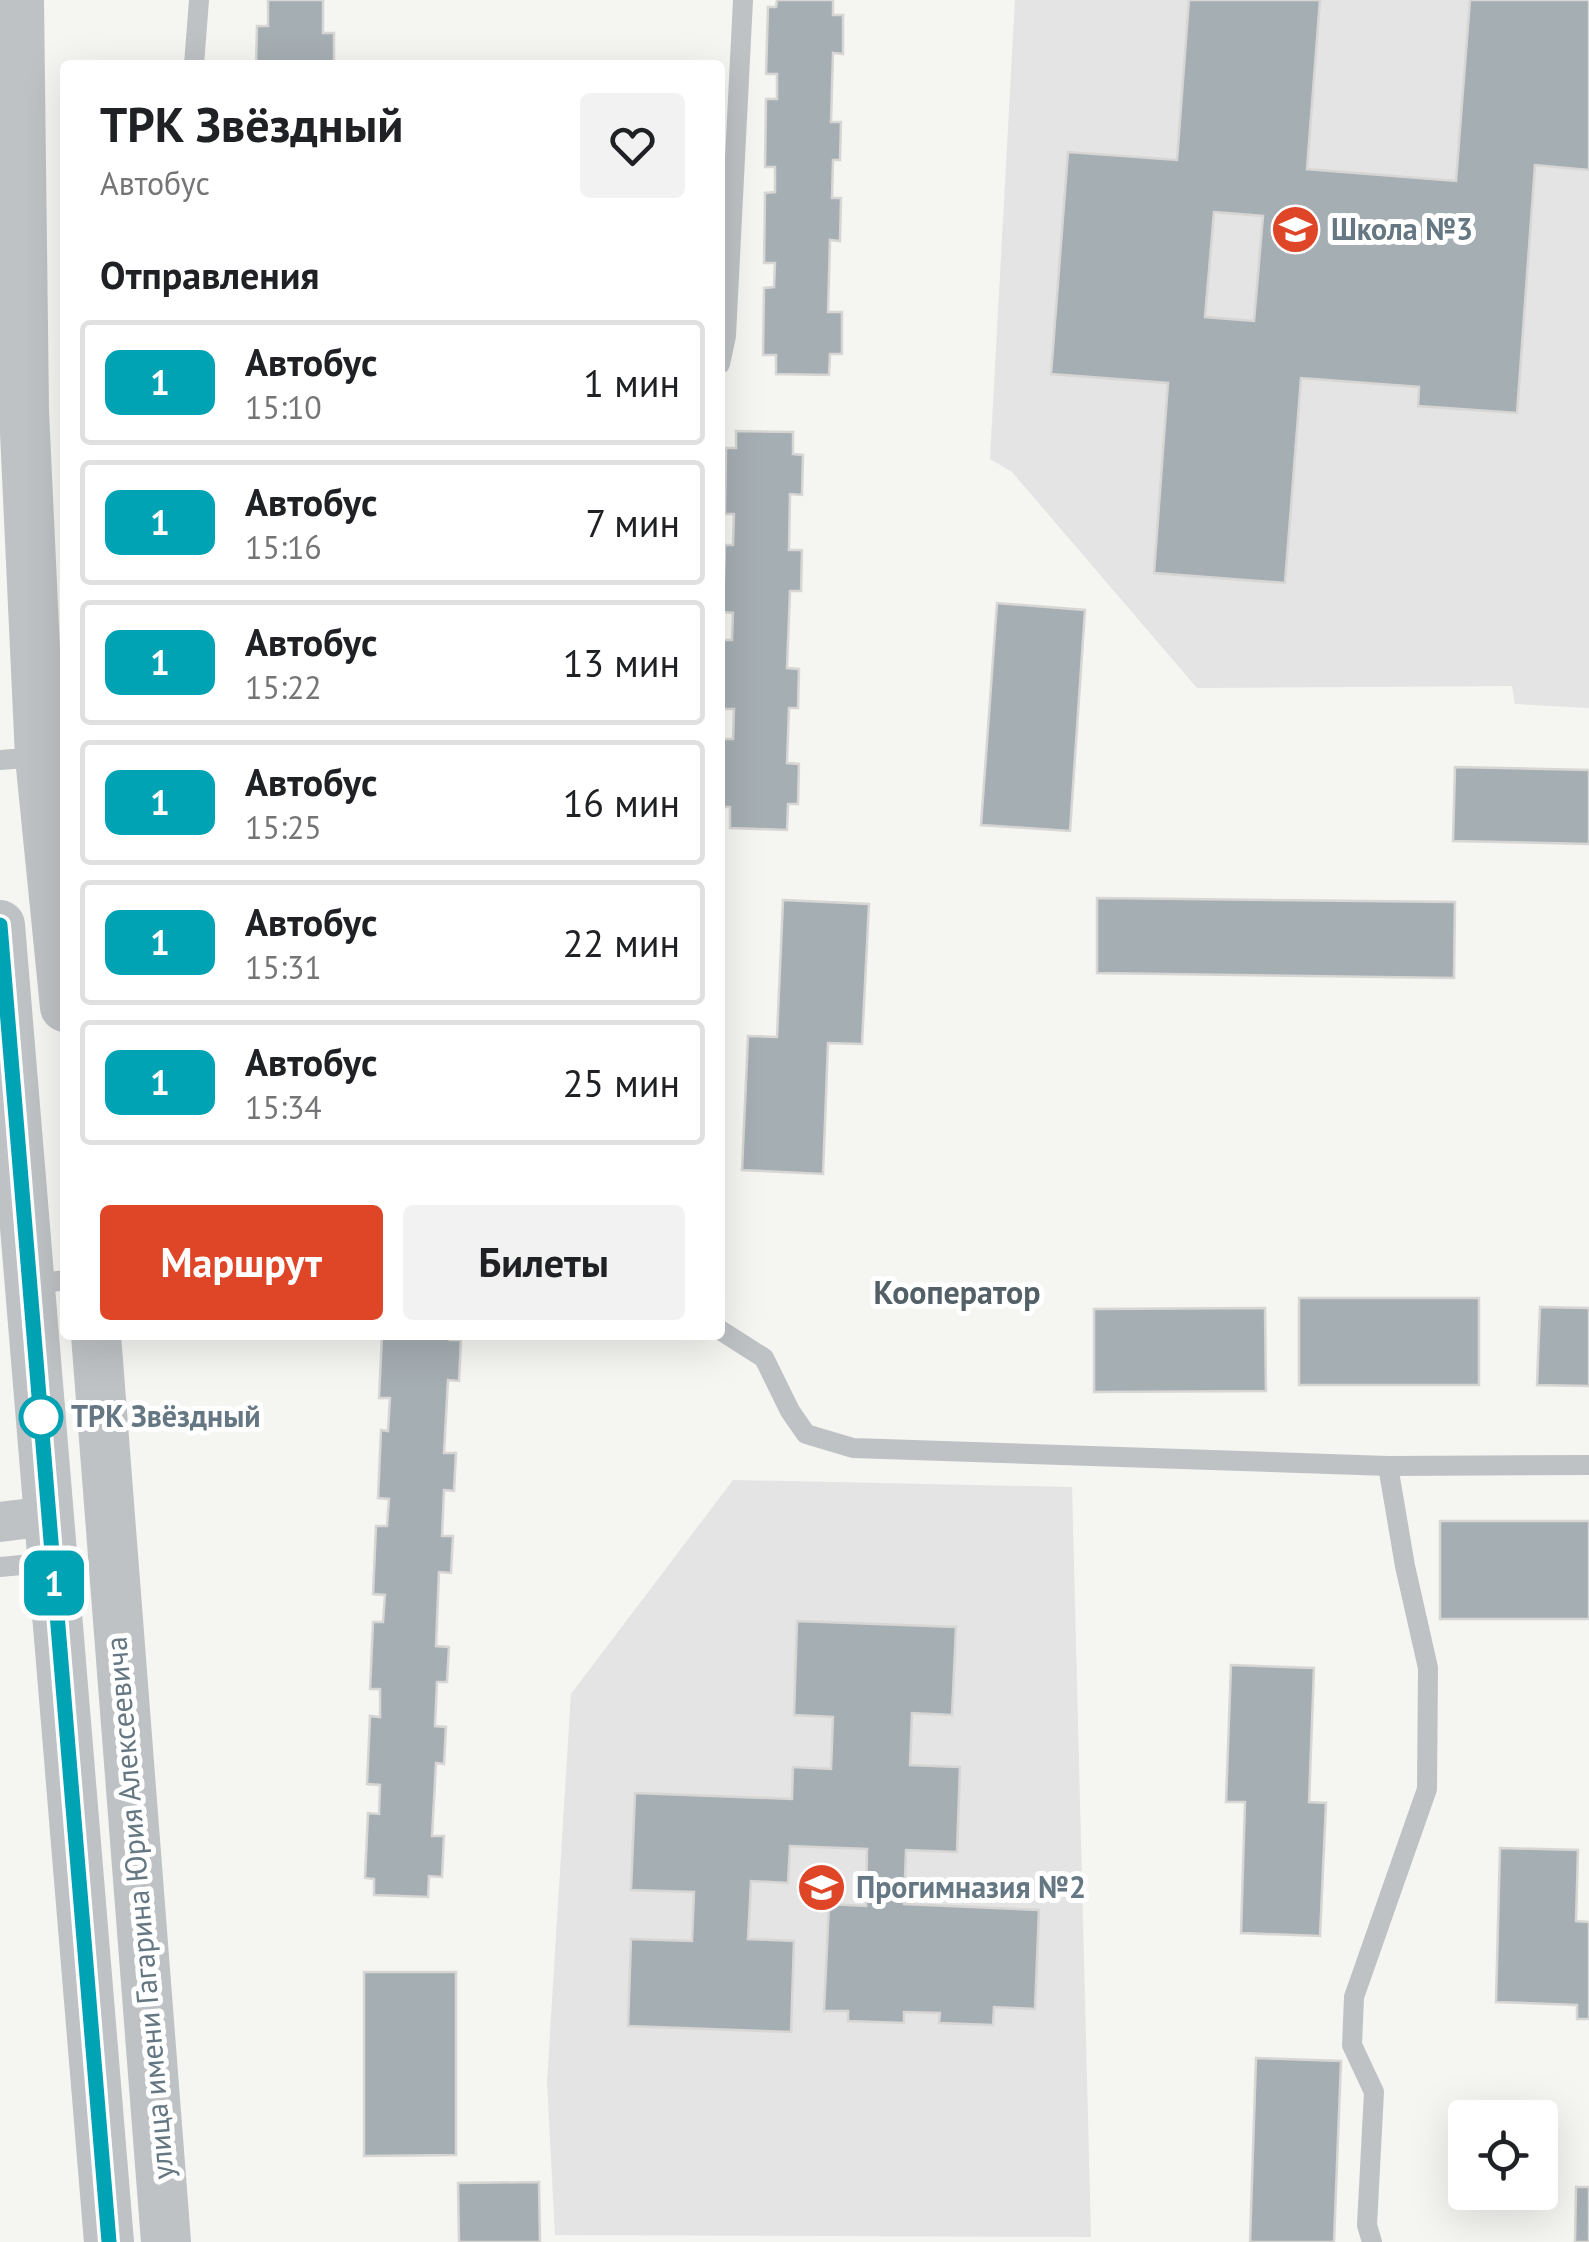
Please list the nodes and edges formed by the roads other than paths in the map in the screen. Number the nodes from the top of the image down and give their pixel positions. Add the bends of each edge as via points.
1 (19, 0) edge
2 (199, 0) edge
3 (743, 0) edge
4 (194, 60) edge
5 (725, 341) edge
6 (35, 759) edge
7 (0, 925) edge
8 (60, 966) edge
9 (48, 1282) edge
10 (725, 1333) edge
11 (96, 1340) edge
12 (1388, 1466) junction
13 (1589, 1466) edge
14 (0, 1522) edge
15 (51, 1539) junction
16 (0, 1568) edge
17 (109, 2242) edge
18 (166, 2242) edge
19 (1372, 2242) edge

1 - 6 street
2 - 4 lane
3 - 5 lane
6 - 8 street
7 - 9 street, улица имени Гагарина Юрия Алексеевича
9 - 15 street, улица имени Гагарина Юрия Алексеевича
10 - 12 lane via 764,1358 806,1434 853,1448
11 - 18 street, улица имени Гагарина Юрия Алексеевича
12 - 13 lane
12 - 19 lane via 1428,1668 1427,1789 1354,1996 1352,2045 1374,2092 1367,2225
14 - 15 street
15 - 16 lane
15 - 17 street, улица имени Гагарина Юрия Алексеевича

